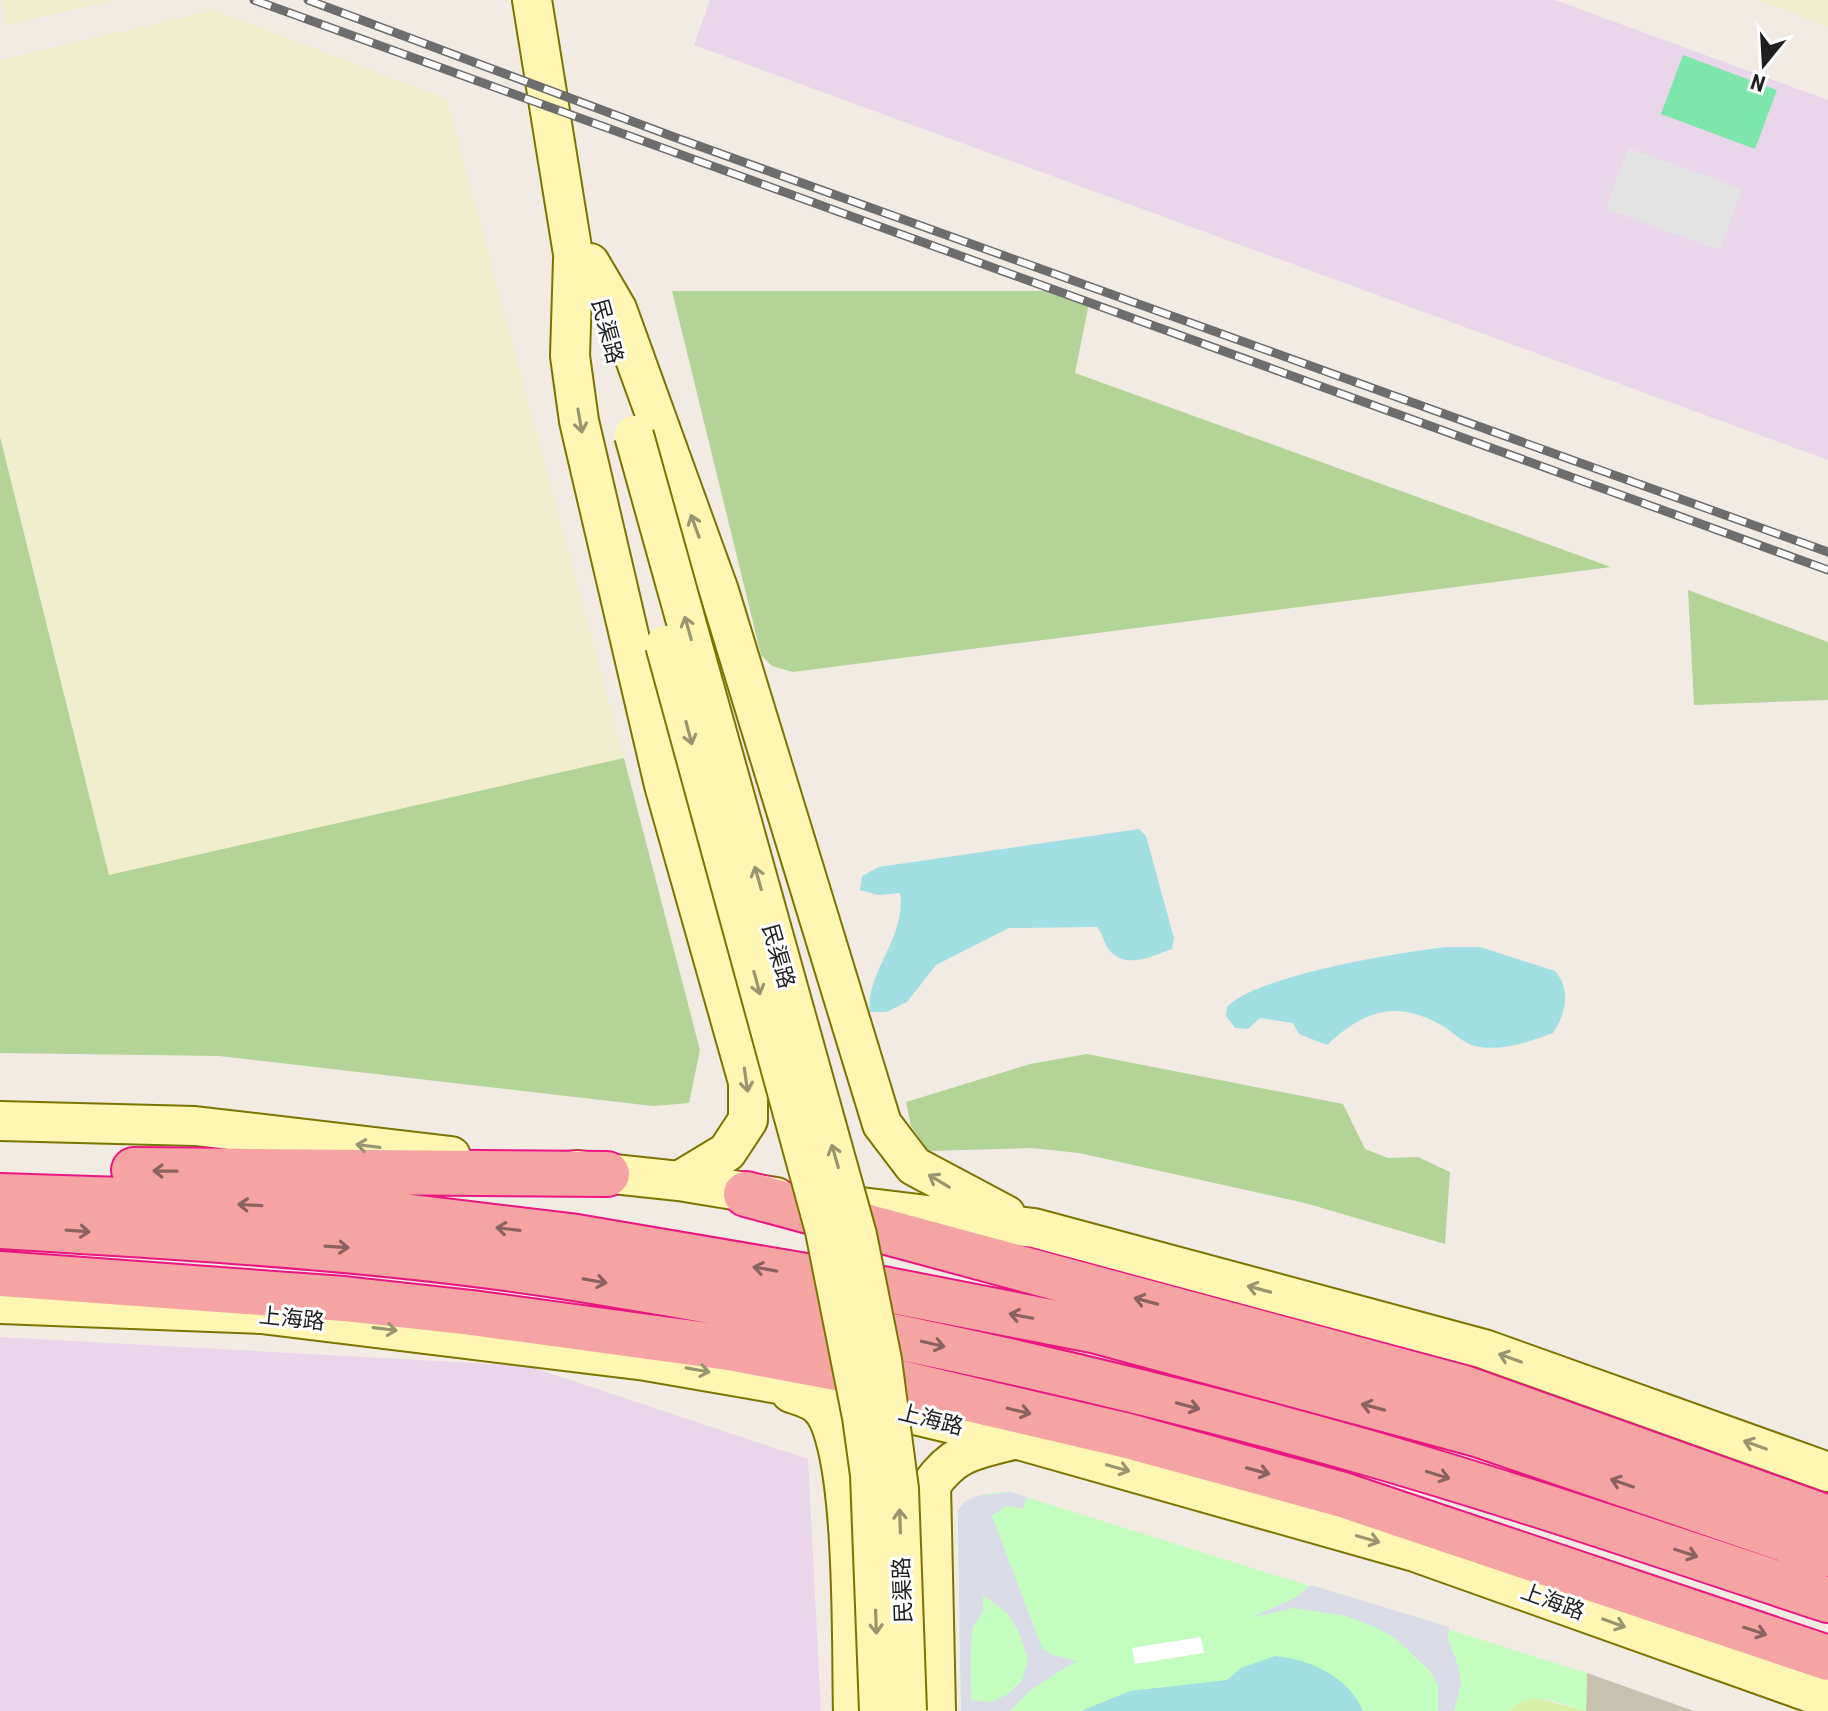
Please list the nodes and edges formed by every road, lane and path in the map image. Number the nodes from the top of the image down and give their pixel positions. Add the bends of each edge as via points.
1 (532, 0) edge
2 (581, 261) junction
3 (622, 438) junction
4 (0, 1121) edge
5 (0, 1168) edge
6 (607, 1174) junction
7 (679, 1181) junction
8 (746, 1194) junction
9 (0, 1196) edge
10 (0, 1226) edge
11 (1034, 1228) junction
12 (0, 1274) edge
13 (0, 1304) edge
14 (747, 1378) junction
15 (1015, 1439) junction
16 (1828, 1472) edge
17 (1828, 1518) edge
18 (1828, 1554) edge
19 (1828, 1600) edge
20 (1828, 1658) edge
21 (1786, 1684) junction
22 (1828, 1692) edge
23 (1828, 1699) edge
24 (853, 1711) edge
25 (879, 1711) edge
26 (907, 1711) edge
27 (936, 1711) edge

1 - 2 main road, 民渠路
2 - 3 main road, 民渠路
2 -> 7 main road via 570,356 579,421 664,785 748,1082 748,1120 727,1152
11 -> 2 main road via 914,1166 882,1124 719,591 617,309
3 -> 25 main road, 民渠路, bridge via 825,1231 870,1475
26 -> 3 main road, 民渠路, bridge via 899,1489 882,1360 857,1235
6 -> 4 main road via 195,1126
6 -> 5 highway
6 - 7 main road
7 - 8 main road
8 - 11 main road
17 -> 8 highway via 1464,1388
18 -> 9 highway via 1477,1434 1097,1331 888,1290 570,1236 395,1215
10 -> 19 highway via 360,1249 580,1279 917,1340 1361,1451
16 -> 11 main road via 1484,1349
12 -> 20 highway via 344,1299 729,1348 841,1369 1128,1436 1343,1495
13 -> 14 main road, 上海路 via 261,1314
14 - 15 main road, 上海路
14 - 24 main road via 820,1406 832,1426 847,1507
15 -> 21 main road, 上海路 via 1415,1552
15 - 27 main road via 964,1452 946,1464 931,1485
21 - 22 main road
21 - 23 main road, 上海路

